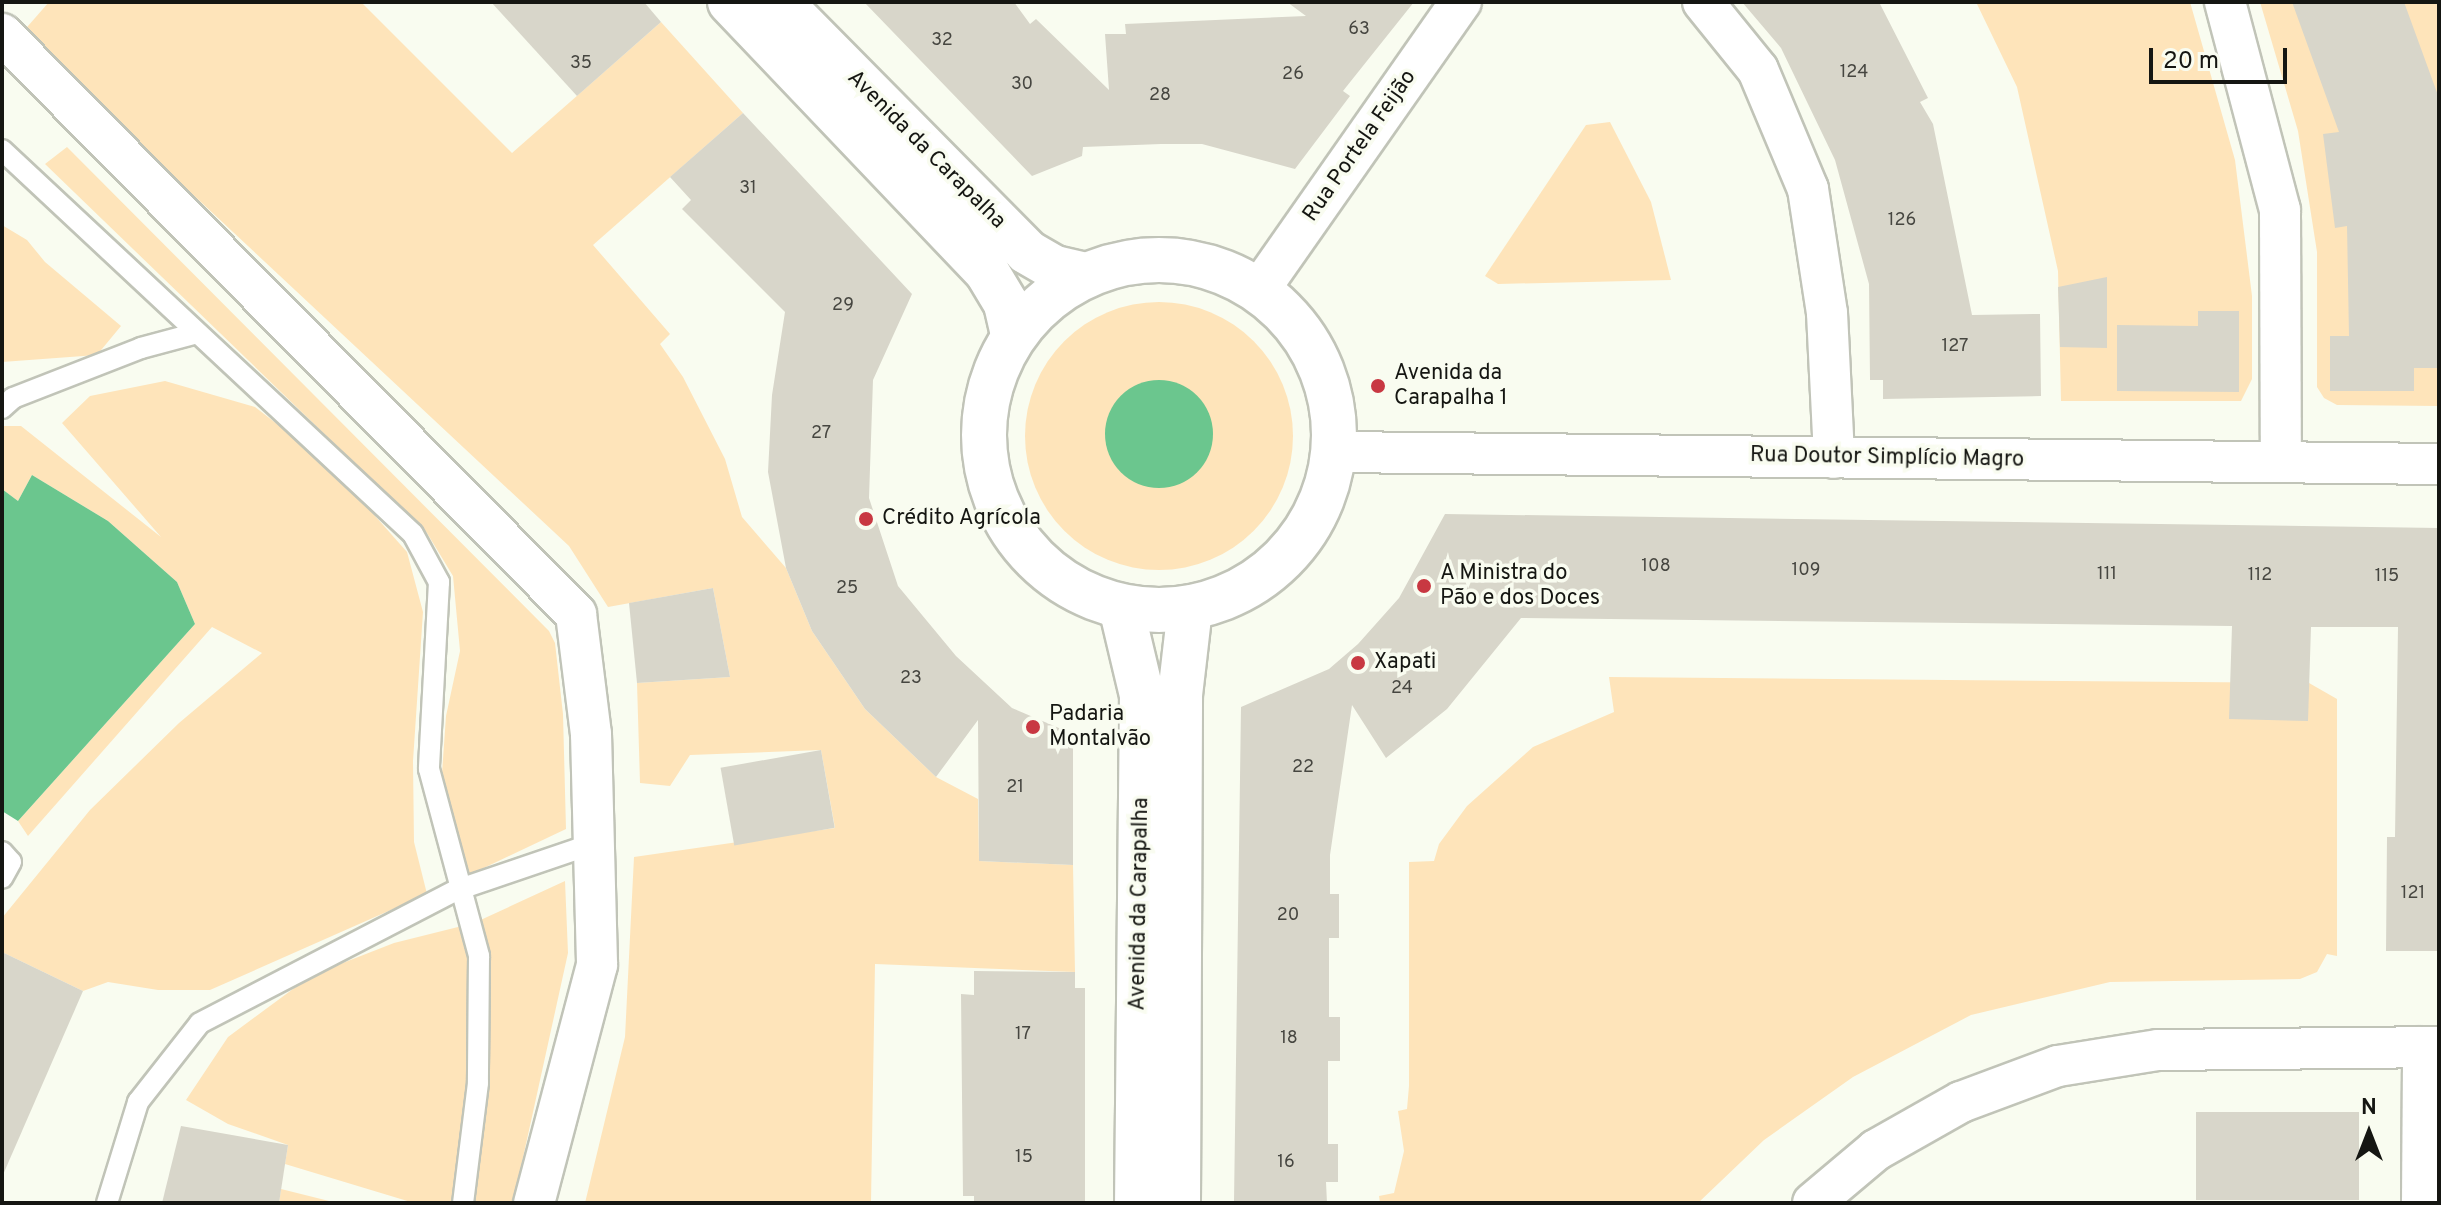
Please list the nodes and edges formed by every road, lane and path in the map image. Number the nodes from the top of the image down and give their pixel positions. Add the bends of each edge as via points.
1 (730, 2) edge
2 (780, 2) edge
3 (1461, 2) edge
4 (1703, 2) edge
5 (2225, 2) edge
6 (2, 34) edge
7 (2, 150) edge
8 (1085, 275) junction
9 (1259, 290) junction
10 (197, 333) junction
11 (1013, 335) junction
12 (2, 408) edge
13 (1335, 452) junction
14 (1834, 458) junction
15 (2281, 462) junction
16 (2439, 464) edge
17 (1121, 607) junction
18 (1190, 608) junction
19 (592, 844) junction
20 (2, 852) edge
21 (2, 878) edge
22 (457, 890) junction
23 (2431, 1047) edge
24 (107, 1203) edge
25 (463, 1203) edge
26 (534, 1203) edge
27 (1137, 1203) edge
28 (1178, 1203) edge
29 (1813, 1203) edge
30 (2422, 1203) edge

1 - 11 main road via 987,272 1006,304
2 - 8 main road, Avenida da Carapalha via 1027,252 1055,268
3 - 9 street, Rua Portela Feijão
4 - 14 street via 1758,70 1808,189 1827,313
5 - 15 street via 2280,210
6 - 19 street via 576,614 591,734
7 - 10 lane
8 - 9 main road via 1110,265 1161,258 1213,267
8 - 11 main road via 1036,308
9 - 13 main road via 1293,321 1319,360 1333,404
10 - 12 lane via 141,348 13,398
10 - 22 lane via 413,534 439,582 429,769
11 - 17 main road via 989,387 985,415 982,443 994,500 1024,549 1068,586
13 - 14 street, Rua Doutor Simplício Magro
13 - 18 main road via 1320,505 1289,553 1244,589
14 - 15 street, Rua Doutor Simplício Magro
15 - 16 street, Rua Doutor Simplício Magro
17 - 18 main road
17 - 27 main road, Avenida da Carapalha via 1142,695
18 - 28 main road, Avenida da Carapalha via 1180,695
19 - 22 lane
19 - 26 street via 597,965
20 - 21 lane via 11,862
22 - 24 lane via 200,1023 138,1102
22 - 25 lane via 479,956 478,1083
23 - 29 street via 2158,1050 2058,1066 1961,1102 1876,1150
23 - 30 street

